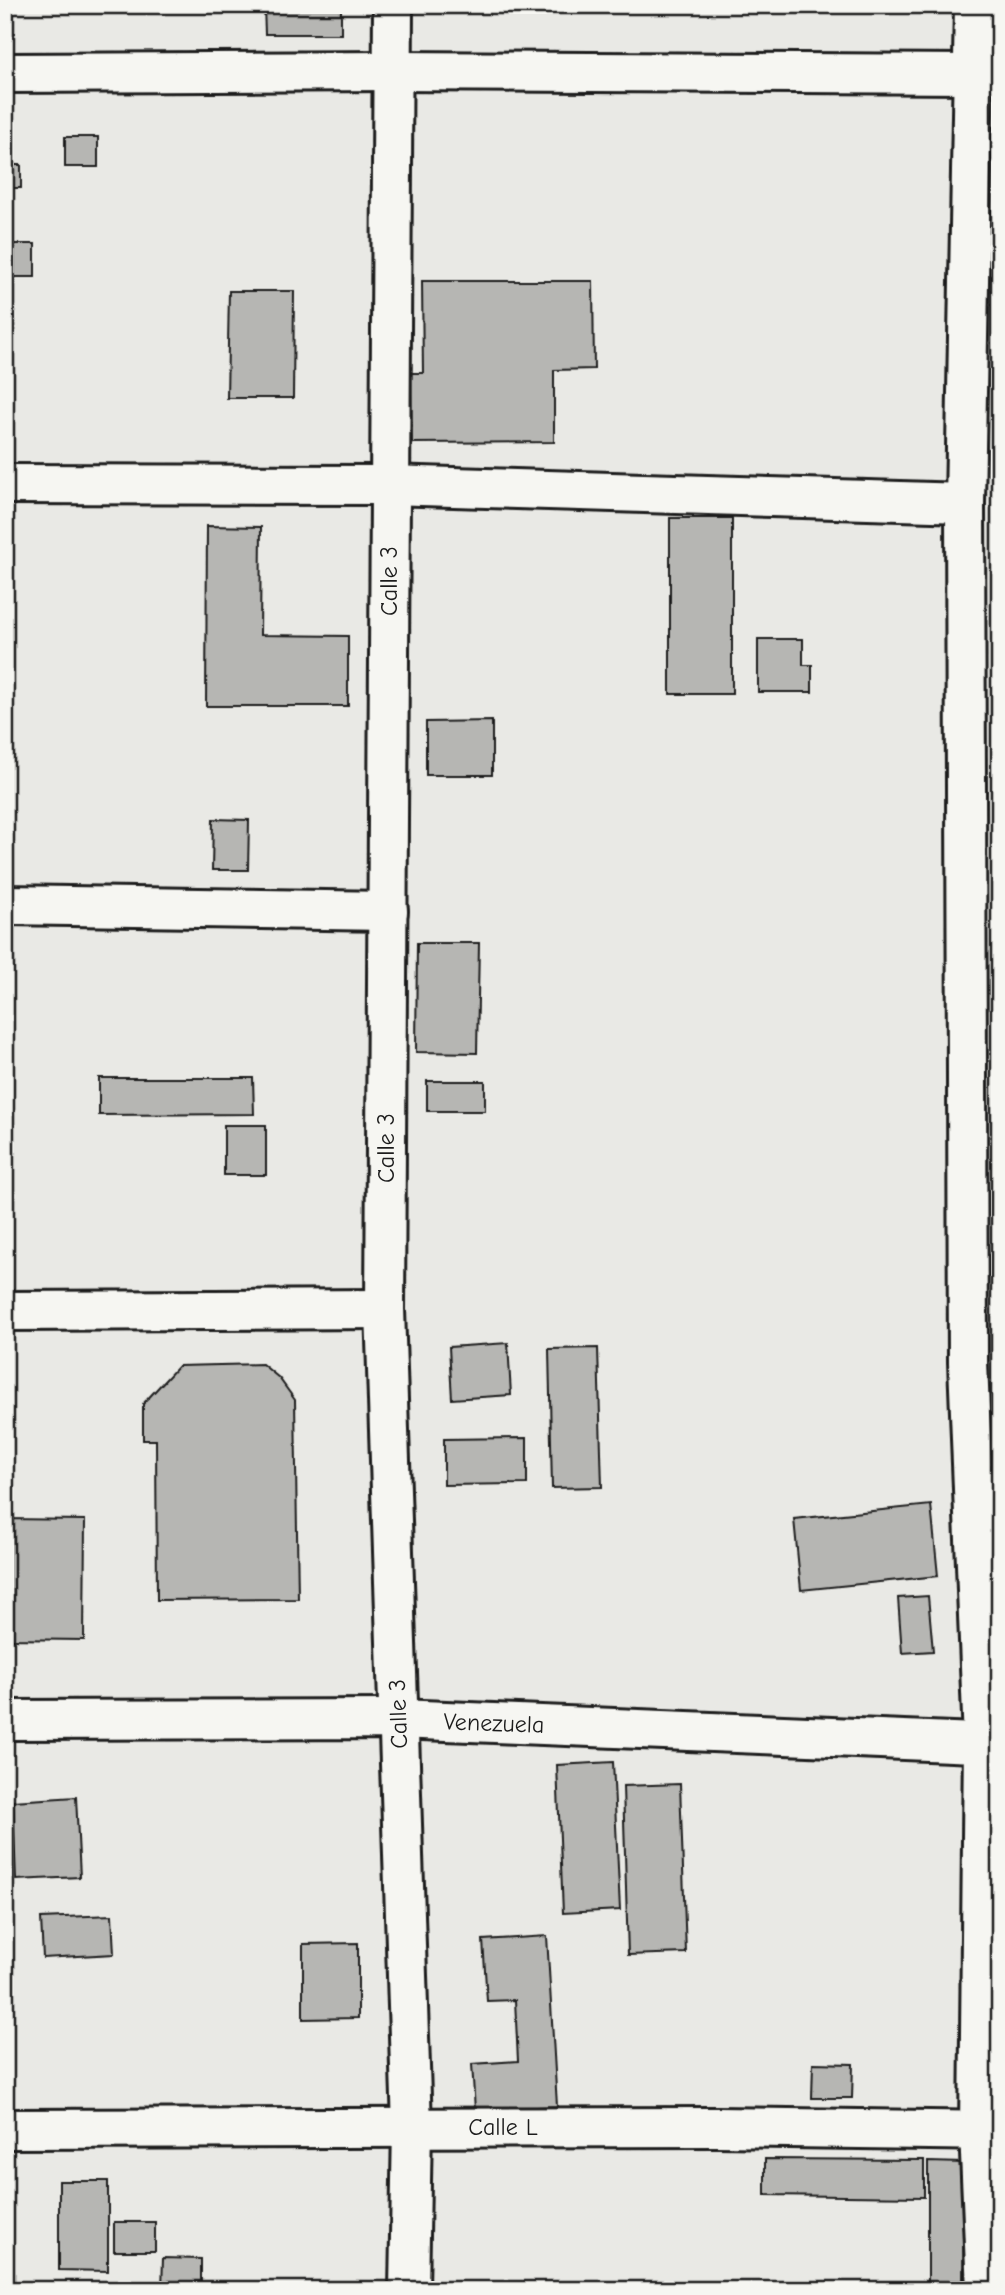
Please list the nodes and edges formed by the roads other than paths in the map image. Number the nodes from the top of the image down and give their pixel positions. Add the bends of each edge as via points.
1 (393, 5) edge
2 (974, 5) edge
3 (394, 71) junction
4 (5, 73) edge
5 (973, 74) junction
6 (5, 484) edge
7 (389, 485) junction
8 (965, 503) junction
9 (5, 905) edge
10 (388, 911) junction
11 (385, 1309) junction
12 (5, 1311) edge
13 (398, 1719) junction
14 (5, 1720) edge
15 (991, 1743) edge
16 (412, 2127) junction
17 (5, 2129) edge
18 (990, 2131) edge
19 (409, 2290) edge
20 (986, 2290) edge

1 - 3 street, Calle 3
2 - 5 street
3 - 4 street
3 - 5 street
3 - 7 street, Calle 3
5 - 8 street
6 - 7 street
7 - 8 street
7 - 10 street, Calle 3
8 - 15 street via 968,1362
9 - 10 street
10 - 11 street, Calle 3
11 - 12 street
11 - 13 street, Calle 3
13 - 14 street, Venezuela
13 - 15 street, Venezuela
13 - 16 street, Calle 3
15 - 18 street
16 - 17 street, Calle L
16 - 18 street, Calle L
16 - 19 street, Calle 3
18 - 20 street

